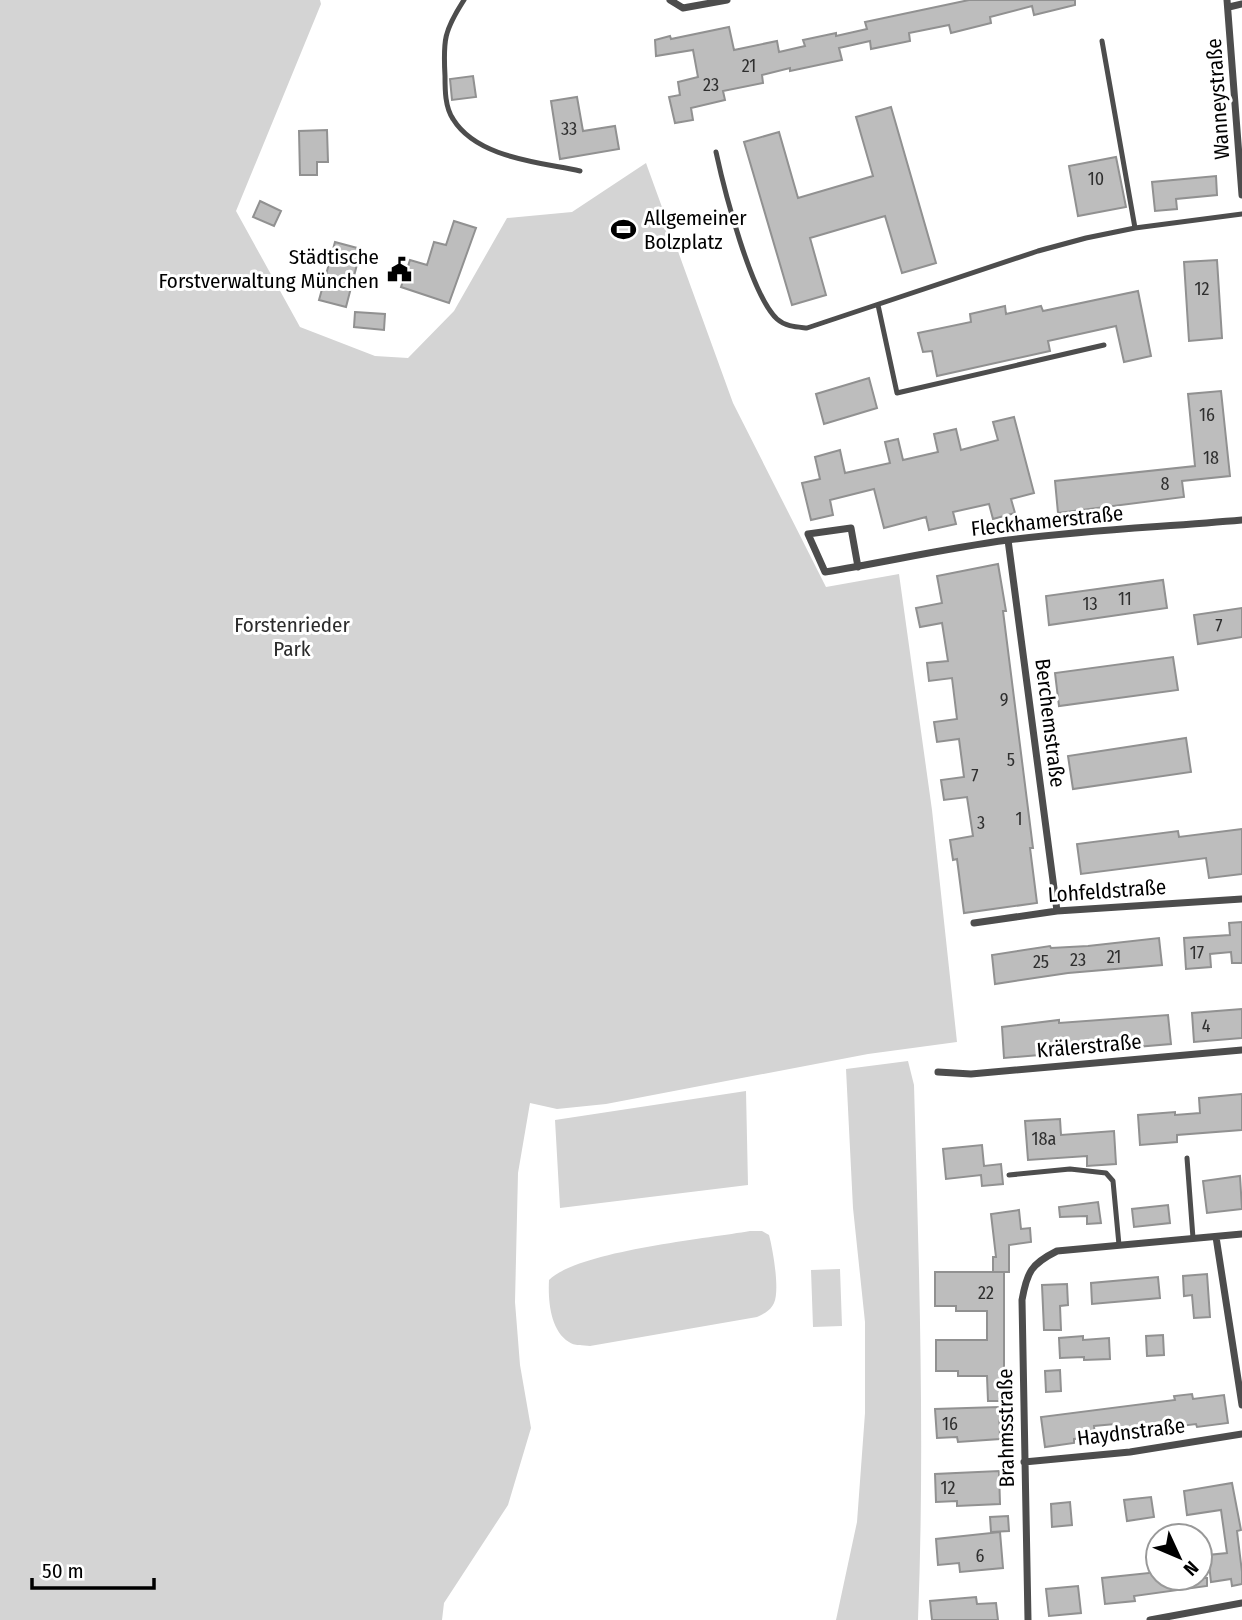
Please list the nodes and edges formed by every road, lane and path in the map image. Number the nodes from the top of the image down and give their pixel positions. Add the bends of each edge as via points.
1 (464, 0) edge
2 (670, 0) edge
3 (727, 0) edge
4 (1228, 3) edge
5 (1242, 4) edge
6 (1102, 41) dead end
7 (716, 152) dead end
8 (580, 171) dead end
9 (1242, 195) edge
10 (1242, 214) edge
11 (1135, 228) junction
12 (878, 305) junction
13 (1104, 345) dead end
14 (1242, 520) edge
15 (1008, 540) junction
16 (858, 567) junction
17 (1242, 899) edge
18 (1057, 911) junction
19 (974, 923) dead end
20 (1242, 1050) edge
21 (938, 1072) dead end
22 (1187, 1157) dead end
23 (1009, 1175) dead end
24 (1242, 1234) edge
25 (1216, 1237) junction
26 (1193, 1238) junction
27 (1119, 1245) junction
28 (1242, 1405) edge
29 (1242, 1434) edge
30 (1024, 1462) junction
31 (1242, 1603) edge
32 (1028, 1620) edge
33 (1150, 1620) edge

1 - 8 lane via 443,43 447,105 452,117 474,141 500,152
2 - 3 street via 683,8
4 - 5 street
4 - 9 street, Wanneystraße
6 - 11 lane
7 - 12 lane via 737,230 757,283 777,318 807,328
10 - 11 lane
11 - 12 lane via 1038,251
12 - 13 lane via 897,393
14 - 15 street, Fleckhamerstraße
15 - 16 street, Fleckhamerstraße
15 - 18 street, Berchemstraße
16 - 16 street, Fleckhamerstraße via 851,527 808,534 825,572
17 - 18 street, Lohfeldstraße
18 - 19 street, Lohfeldstraße
20 - 21 street, Krälerstraße via 971,1074
22 - 26 lane
23 - 27 lane via 1070,1169 1106,1172 1114,1181
24 - 25 street
25 - 26 street
25 - 28 street
26 - 27 street
27 - 30 street, Brahmsstraße via 1057,1251 1039,1260 1026,1277 1022,1300
29 - 30 street, Haydnstraße via 1130,1452
30 - 32 street, Brahmsstraße
31 - 33 street

